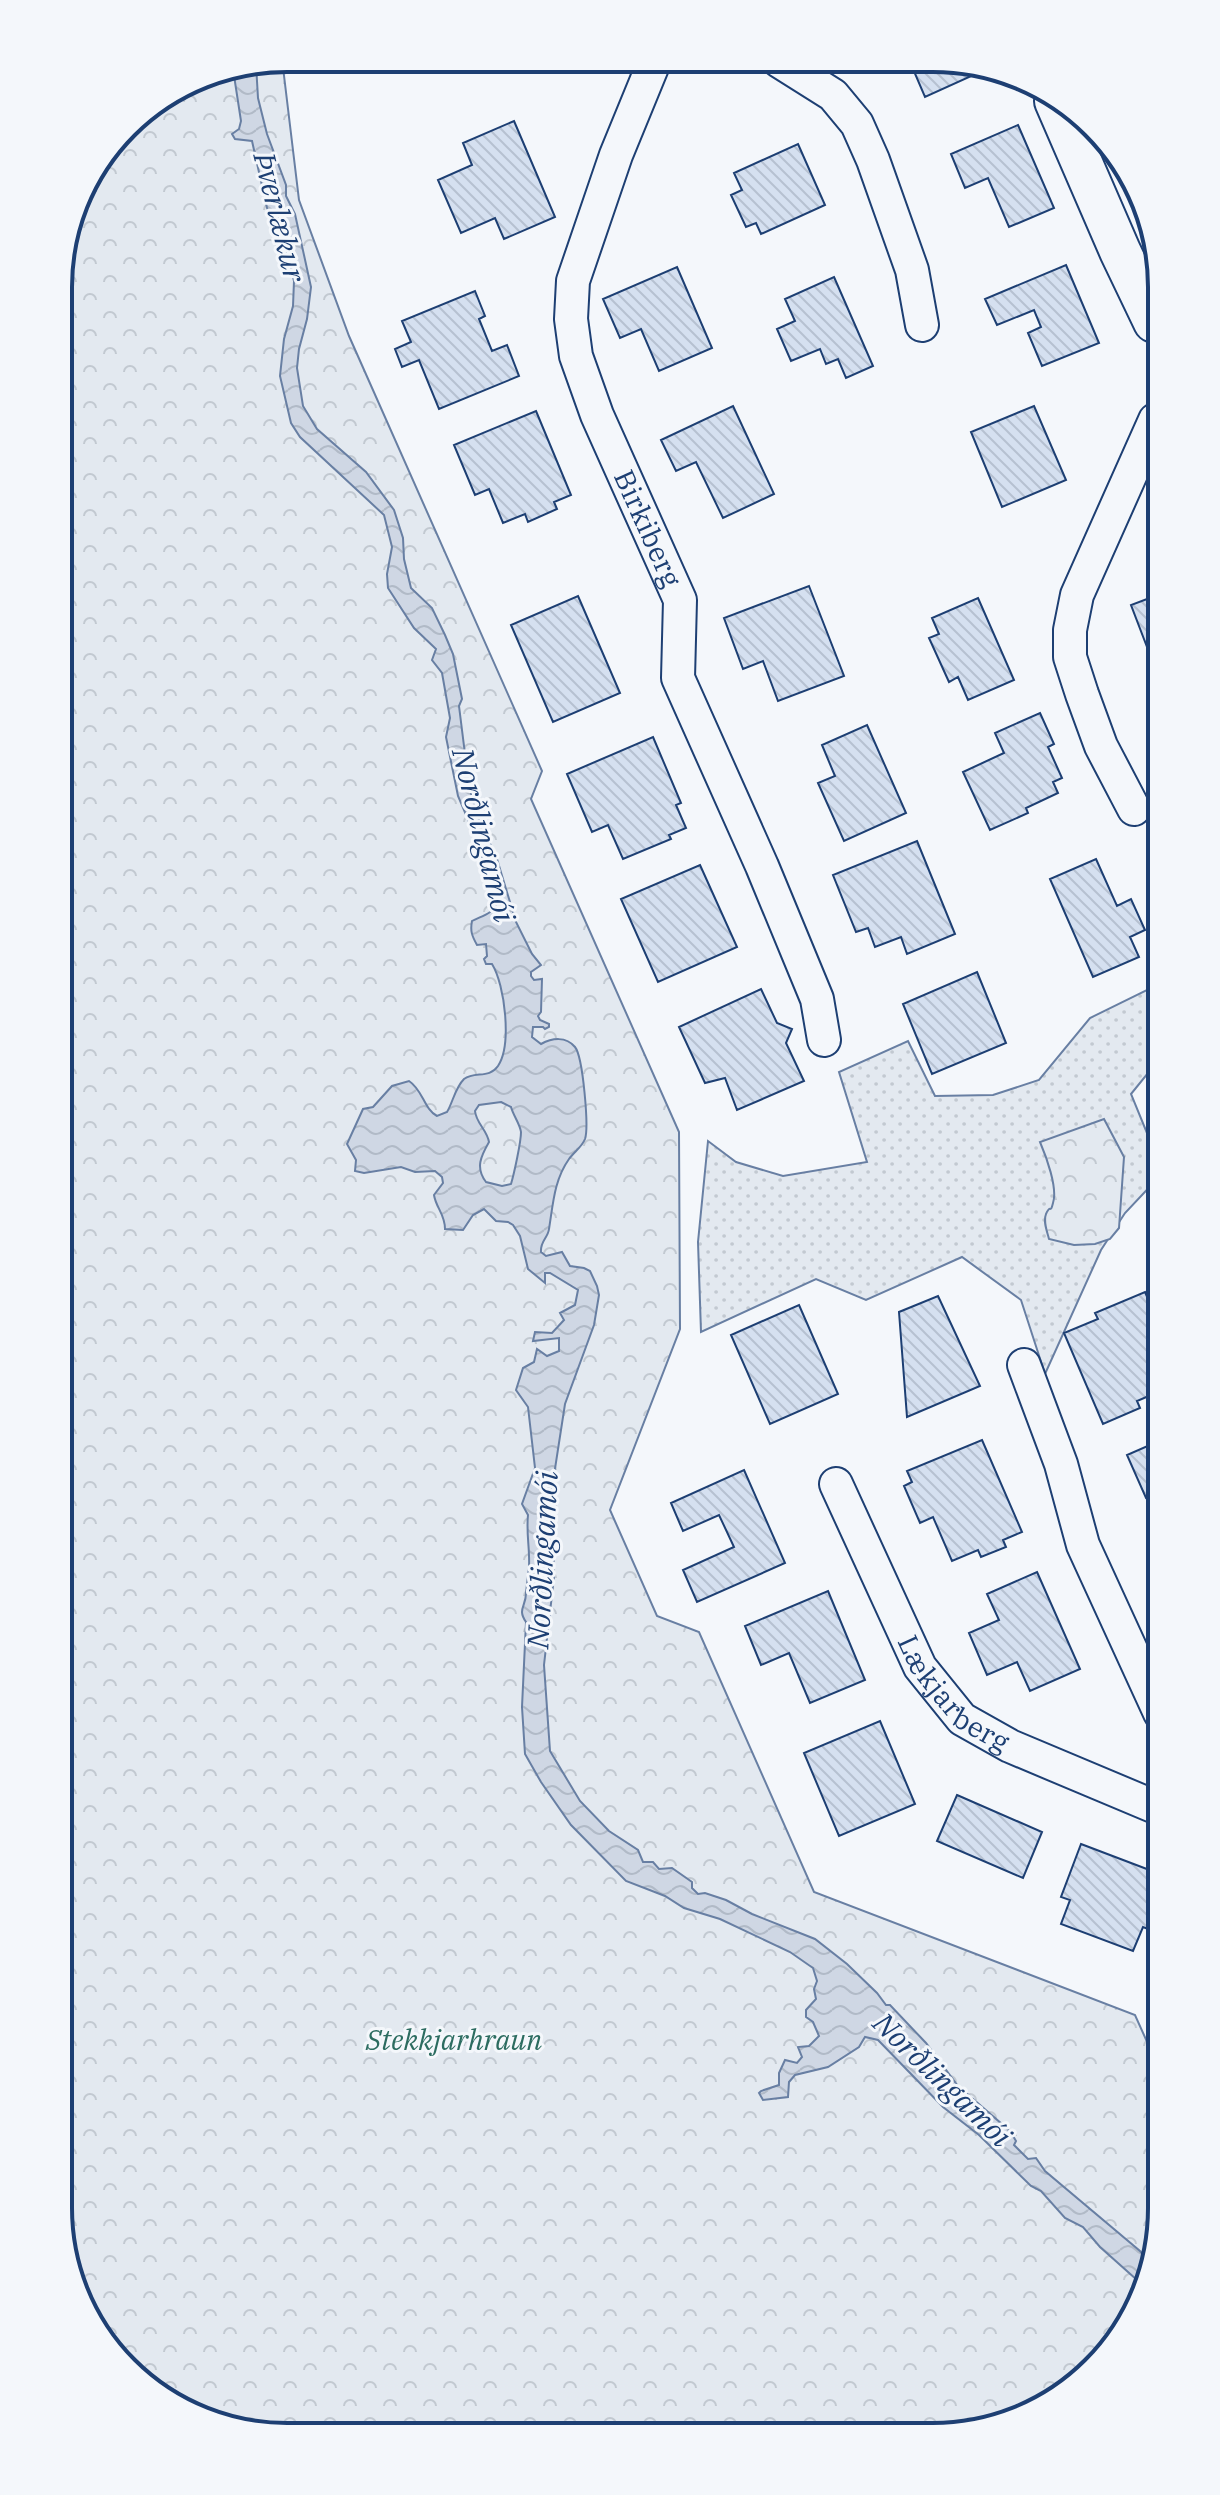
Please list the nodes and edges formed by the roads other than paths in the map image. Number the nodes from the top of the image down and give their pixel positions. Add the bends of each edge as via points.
1 (650, 72) edge
2 (796, 72) edge
3 (1061, 115) edge
4 (1148, 309) edge
5 (922, 325) dead end
6 (1148, 436) edge
7 (1134, 809) dead end
8 (824, 1040) dead end
9 (1024, 1365) dead end
10 (836, 1484) dead end
11 (1148, 1687) edge
12 (1148, 1804) edge

1 - 8 street, Birkiberg via 573,281 576,356 680,600 678,678 817,999
2 - 5 street via 833,95 857,124 912,270
3 - 4 street
6 - 7 street via 1077,595 1070,630 1070,657 1082,694 1101,746
9 - 11 street via 1061,1464 1083,1545
10 - 12 street, Lækjarberg via 920,1667 962,1719 1010,1746

